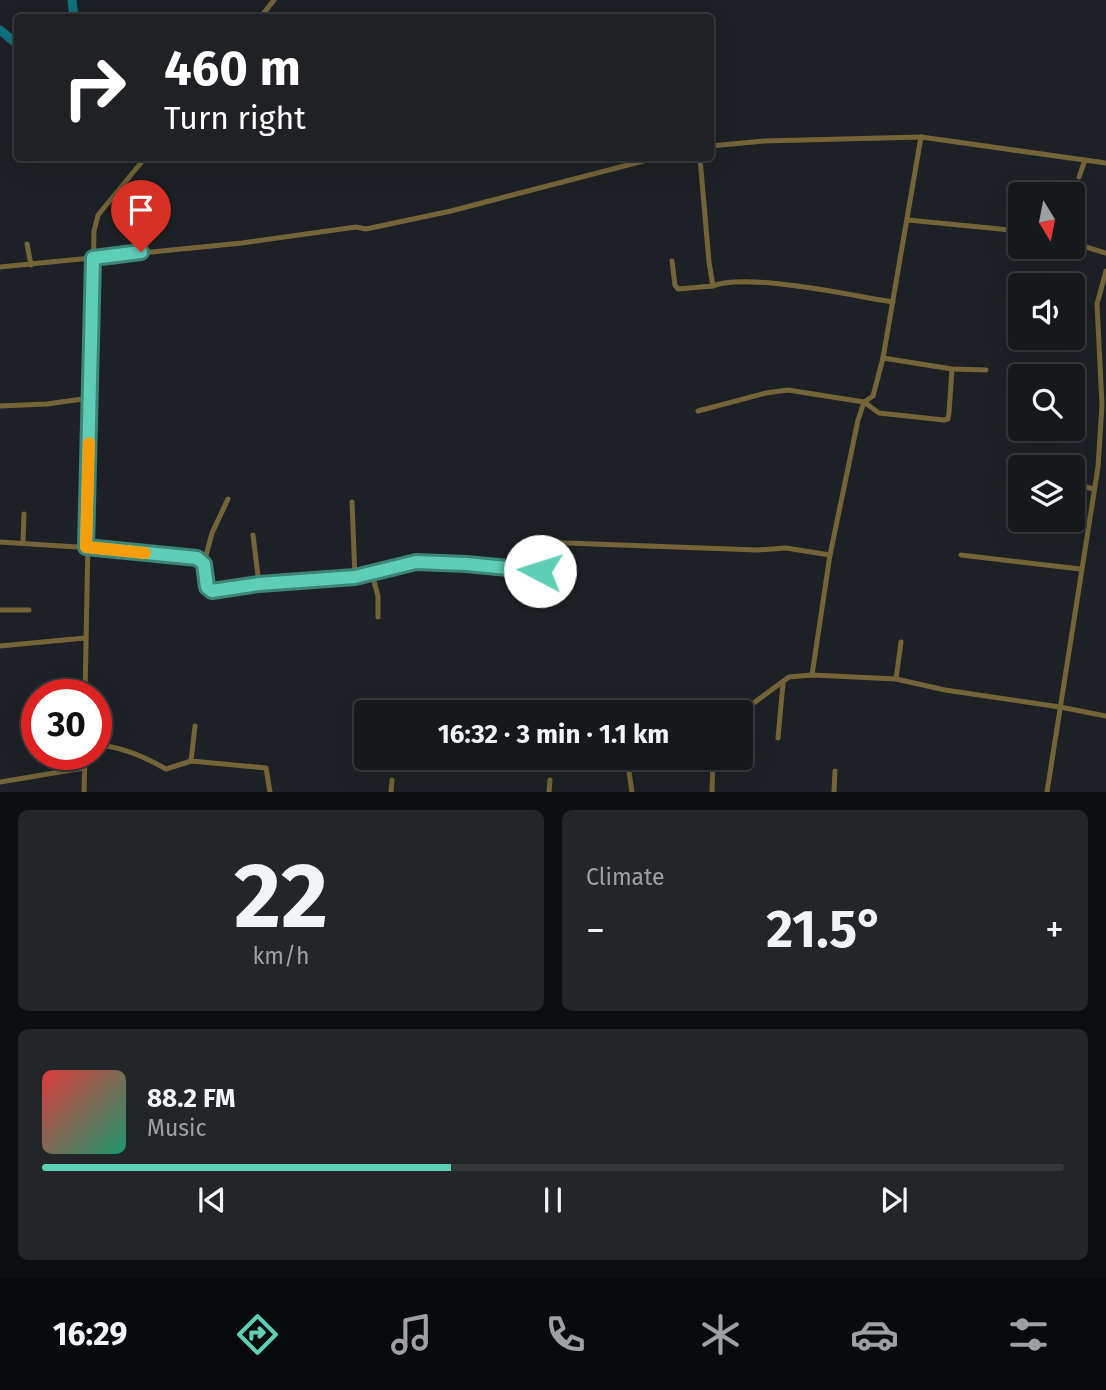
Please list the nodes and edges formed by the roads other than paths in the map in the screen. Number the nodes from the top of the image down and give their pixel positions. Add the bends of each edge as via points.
1 (274, 0) edge
2 (263, 14) edge
3 (921, 137) junction
4 (714, 146) edge
5 (1085, 160) junction
6 (143, 161) edge
7 (641, 161) edge
8 (700, 161) edge
9 (1106, 163) edge
10 (1079, 177) dead end
11 (908, 220) junction
12 (1008, 231) edge
13 (27, 244) dead end
14 (1085, 247) edge
15 (1106, 253) edge
16 (93, 258) junction
17 (672, 261) dead end
18 (31, 265) junction
19 (0, 267) edge
20 (1106, 271) edge
21 (713, 286) junction
22 (893, 302) junction
23 (883, 358) junction
24 (952, 369) junction
25 (986, 370) dead end
26 (90, 398) junction
27 (864, 402) junction
28 (0, 406) edge
29 (698, 411) dead end
30 (1098, 467) junction
31 (1106, 469) edge
32 (1085, 487) edge
33 (1093, 489) junction
34 (228, 499) dead end
35 (352, 502) dead end
36 (24, 514) dead end
37 (253, 535) dead end
38 (0, 542) edge
39 (23, 543) junction
40 (86, 547) junction
41 (830, 555) junction
42 (961, 555) dead end
43 (204, 564) junction
44 (1080, 569) junction
45 (372, 574) junction
46 (355, 577) junction
47 (259, 584) junction
48 (0, 610) edge
49 (29, 610) dead end
50 (377, 617) dead end
51 (85, 638) junction
52 (901, 642) dead end
53 (0, 646) edge
54 (812, 676) junction
55 (85, 679) edge
56 (896, 679) junction
57 (783, 683) junction
58 (753, 704) edge
59 (1060, 707) junction
60 (1106, 716) edge
61 (195, 726) dead end
62 (778, 738) dead end
63 (112, 747) edge
64 (191, 761) junction
65 (72, 770) edge
66 (84, 770) edge
67 (629, 770) edge
68 (713, 770) edge
69 (835, 771) dead end
70 (392, 780) dead end
71 (550, 780) dead end
72 (0, 782) edge
73 (84, 792) edge
74 (270, 792) edge
75 (391, 792) edge
76 (549, 792) edge
77 (632, 792) edge
78 (712, 792) edge
79 (834, 792) edge
80 (1047, 792) edge

1 - 2 street
3 - 4 street
3 - 5 street
3 - 11 street
5 - 9 street
5 - 10 street
6 - 16 street via 99,215
7 - 16 street via 366,229
8 - 21 street
11 - 12 street
11 - 22 street
13 - 18 street
14 - 15 street
16 - 18 street
16 - 26 street
17 - 21 street via 678,289
18 - 19 street
20 - 30 street via 1097,304 1102,405
21 - 22 street via 736,282 788,285
22 - 23 street
23 - 24 street
23 - 27 street via 873,396
24 - 25 street
24 - 27 street via 946,420 879,413
26 - 28 street
26 - 40 street
27 - 29 street via 788,390
27 - 41 street
30 - 31 street
30 - 33 street
32 - 33 street
33 - 44 street
34 - 43 street
35 - 46 street
36 - 39 street
37 - 47 street
38 - 39 street
39 - 40 street
40 - 43 street via 197,558
40 - 51 street
41 - 45 street via 786,548 539,542 539,572 416,562
41 - 54 street
42 - 44 street
43 - 47 street via 207,587 212,591
44 - 59 street
45 - 46 street
45 - 50 street
46 - 47 street
48 - 49 street
51 - 53 street
51 - 55 street
52 - 56 street
54 - 56 street
54 - 57 street via 789,677
56 - 59 street
57 - 58 street
57 - 62 street
59 - 60 street
59 - 80 street
61 - 64 street
63 - 64 street via 166,769
64 - 74 street via 266,768
65 - 72 street
66 - 73 street
67 - 77 street
68 - 78 street
69 - 79 street
70 - 75 street
71 - 76 street

